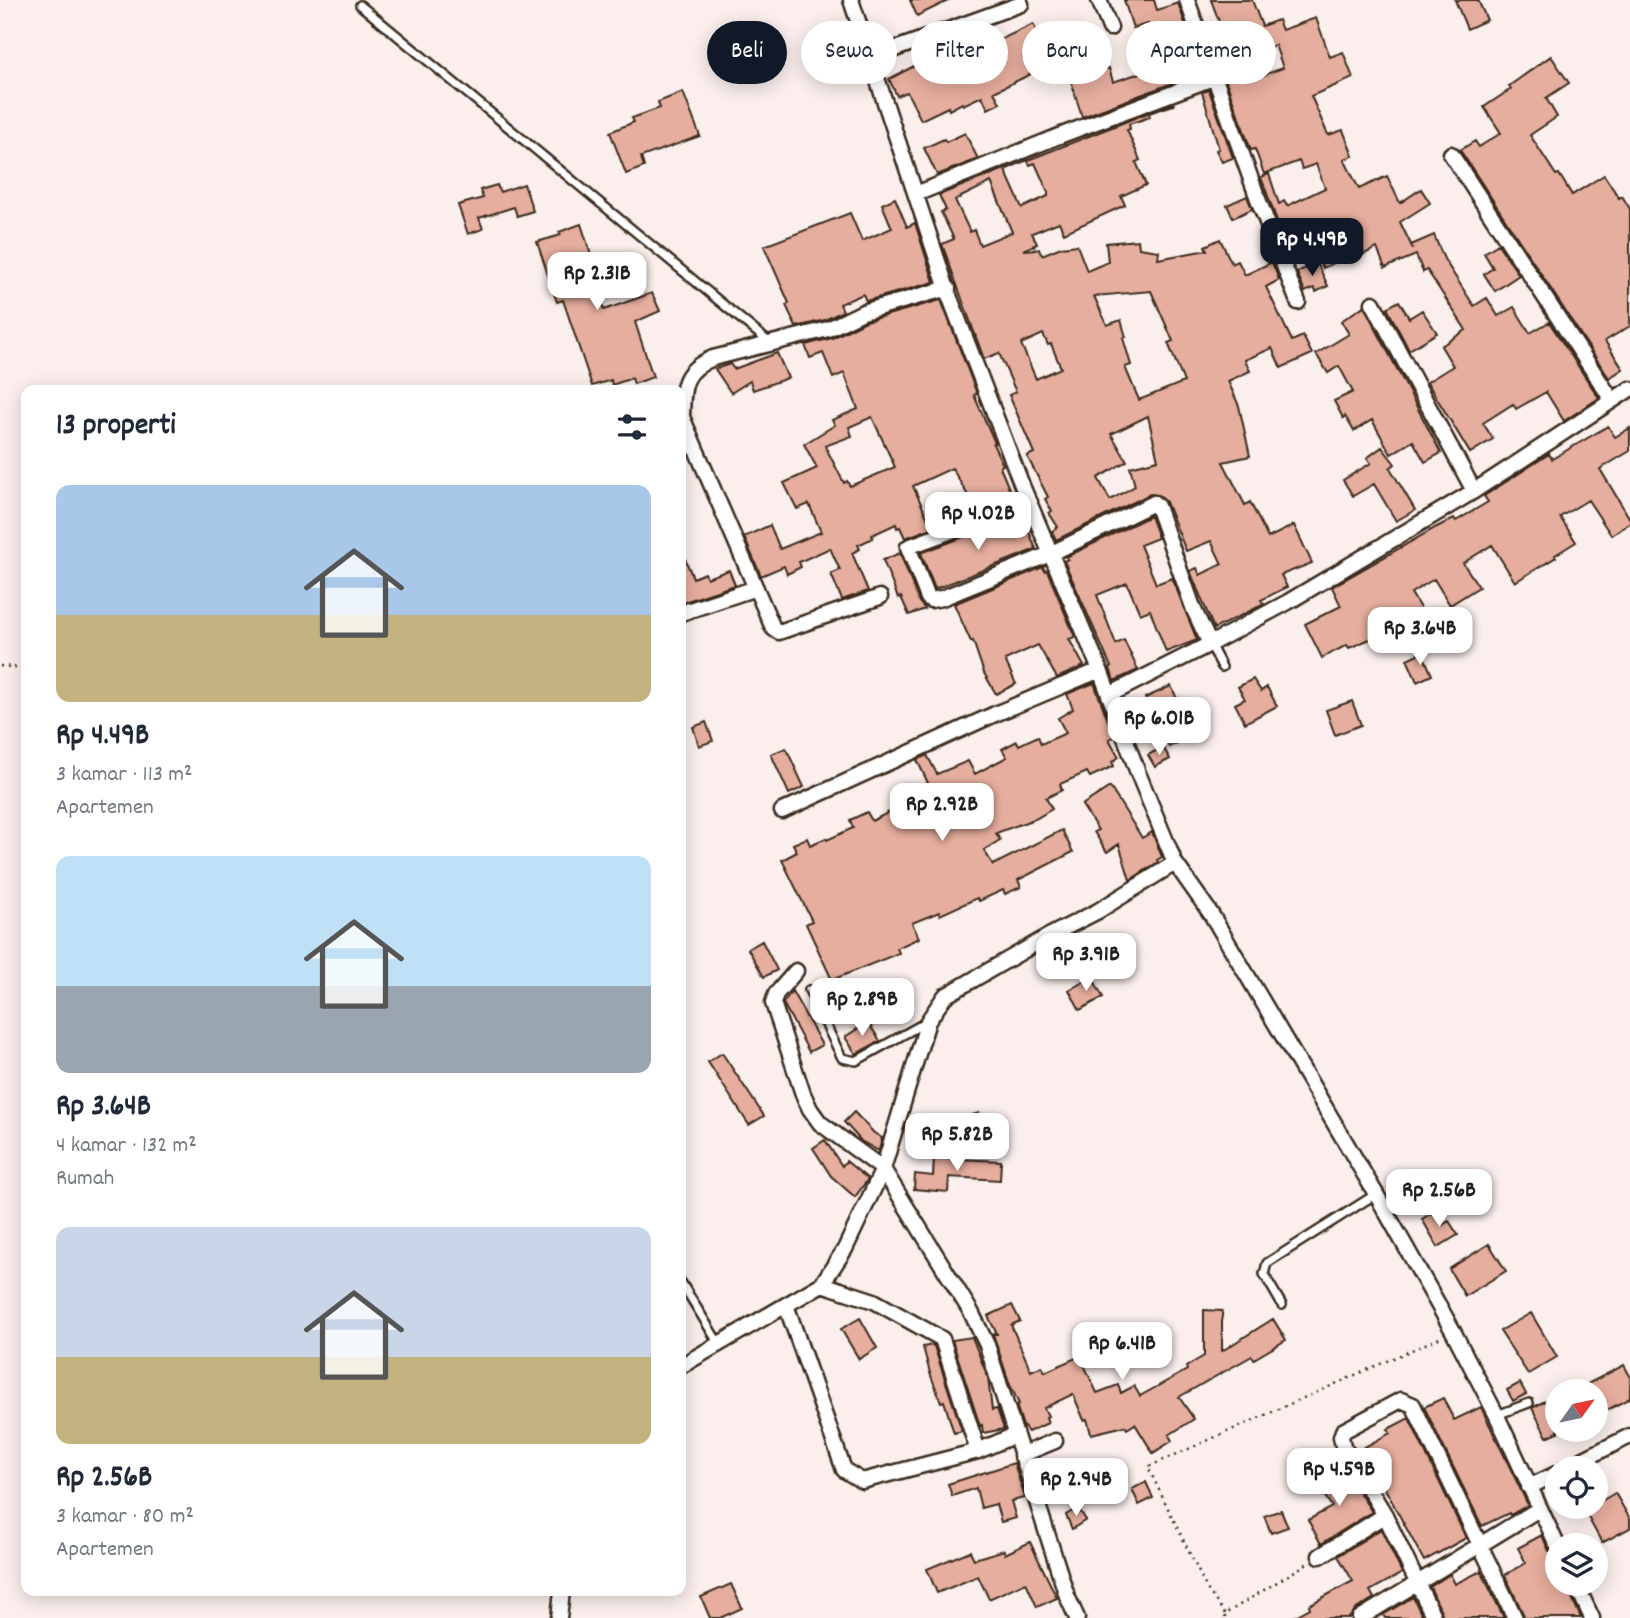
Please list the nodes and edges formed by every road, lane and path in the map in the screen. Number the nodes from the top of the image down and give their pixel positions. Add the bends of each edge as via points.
1 (851, 0) edge
2 (1099, 0) edge
3 (1187, 0) edge
4 (1021, 4) dead end
5 (360, 5) dead end
6 (858, 21) edge
7 (1107, 21) edge
8 (1194, 21) edge
9 (897, 48) edge
10 (879, 84) edge
11 (1197, 84) edge
12 (1215, 84) edge
13 (1451, 154) dead end
14 (916, 194) junction
15 (948, 288) junction
16 (1298, 302) dead end
17 (1373, 303) dead end
18 (771, 343) junction
19 (684, 385) edge
20 (1630, 388) edge
21 (1612, 400) junction
22 (686, 426) edge
23 (1475, 491) junction
24 (1030, 502) junction
25 (1050, 554) junction
26 (756, 588) junction
27 (880, 597) dead end
28 (686, 610) edge
29 (1210, 644) junction
30 (0, 666) edge
31 (1222, 667) dead end
32 (21, 668) edge
33 (1100, 670) junction
34 (1109, 695) junction
35 (782, 811) dead end
36 (1175, 863) junction
37 (796, 971) dead end
38 (809, 990) dead end
39 (928, 1021) junction
40 (883, 1169) junction
41 (1376, 1194) junction
42 (822, 1284) junction
43 (686, 1290) edge
44 (786, 1305) junction
45 (1282, 1305) dead end
46 (1454, 1331) junction
47 (719, 1344) junction
48 (686, 1363) edge
49 (1530, 1403) dead end
50 (1497, 1416) junction
51 (1014, 1435) junction
52 (1630, 1436) edge
53 (1055, 1441) dead end
54 (978, 1451) junction
55 (1021, 1455) junction
56 (1590, 1456) edge
57 (1545, 1479) edge
58 (1528, 1487) junction
59 (1539, 1509) junction
60 (1385, 1515) junction
61 (1551, 1533) edge
62 (1480, 1544) junction
63 (1320, 1556) joint
64 (1418, 1582) junction
65 (561, 1596) edge
66 (1582, 1596) edge
67 (1225, 1616) edge
68 (559, 1618) edge
69 (1077, 1618) edge
70 (1360, 1618) edge
71 (1434, 1618) edge
72 (1515, 1618) edge
73 (1592, 1618) edge

1 - 6 street
2 - 7 street
3 - 8 street
4 - 9 street
5 - 18 lane
10 - 14 street
11 - 14 street
12 - 16 street
13 - 21 street
14 - 15 street
15 - 18 street via 863,312 828,329
15 - 24 street
17 - 23 street
18 - 19 street via 696,365
20 - 21 street
21 - 23 street
22 - 26 street
23 - 29 street
24 - 25 street
24 - 25 street via 908,547 925,593 931,600 942,598
25 - 29 street via 1154,503
25 - 33 street
26 - 27 street via 779,632
26 - 28 street
29 - 31 lane
29 - 34 street
30 - 32 path
33 - 34 street
33 - 35 street
34 - 36 street
36 - 39 street via 945,996
36 - 41 street via 1211,914
37 - 40 street via 773,1003 803,1094 820,1123
38 - 39 lane via 842,1058 852,1061
39 - 40 street
40 - 42 street via 845,1250
40 - 51 street via 971,1312 987,1345
41 - 45 lane via 1267,1264 1264,1274
41 - 46 street
42 - 44 street
42 - 54 street via 874,1301 942,1339
43 - 47 lane
44 - 47 street
44 - 54 street via 844,1469 862,1481
46 - 50 street
46 - 67 path via 1149,1467 1207,1589
47 - 48 street
49 - 50 lane
50 - 58 street
51 - 54 street
51 - 55 street
52 - 56 street
53 - 55 street
55 - 69 street
57 - 58 street
58 - 59 street
59 - 61 street
59 - 62 street
60 - 62 street via 1341,1437 1343,1431 1401,1400 1413,1405
60 - 63 street
60 - 64 street
62 - 64 street
62 - 72 street
63 - 67 path
64 - 70 street
64 - 71 street
65 - 68 street
66 - 73 street

